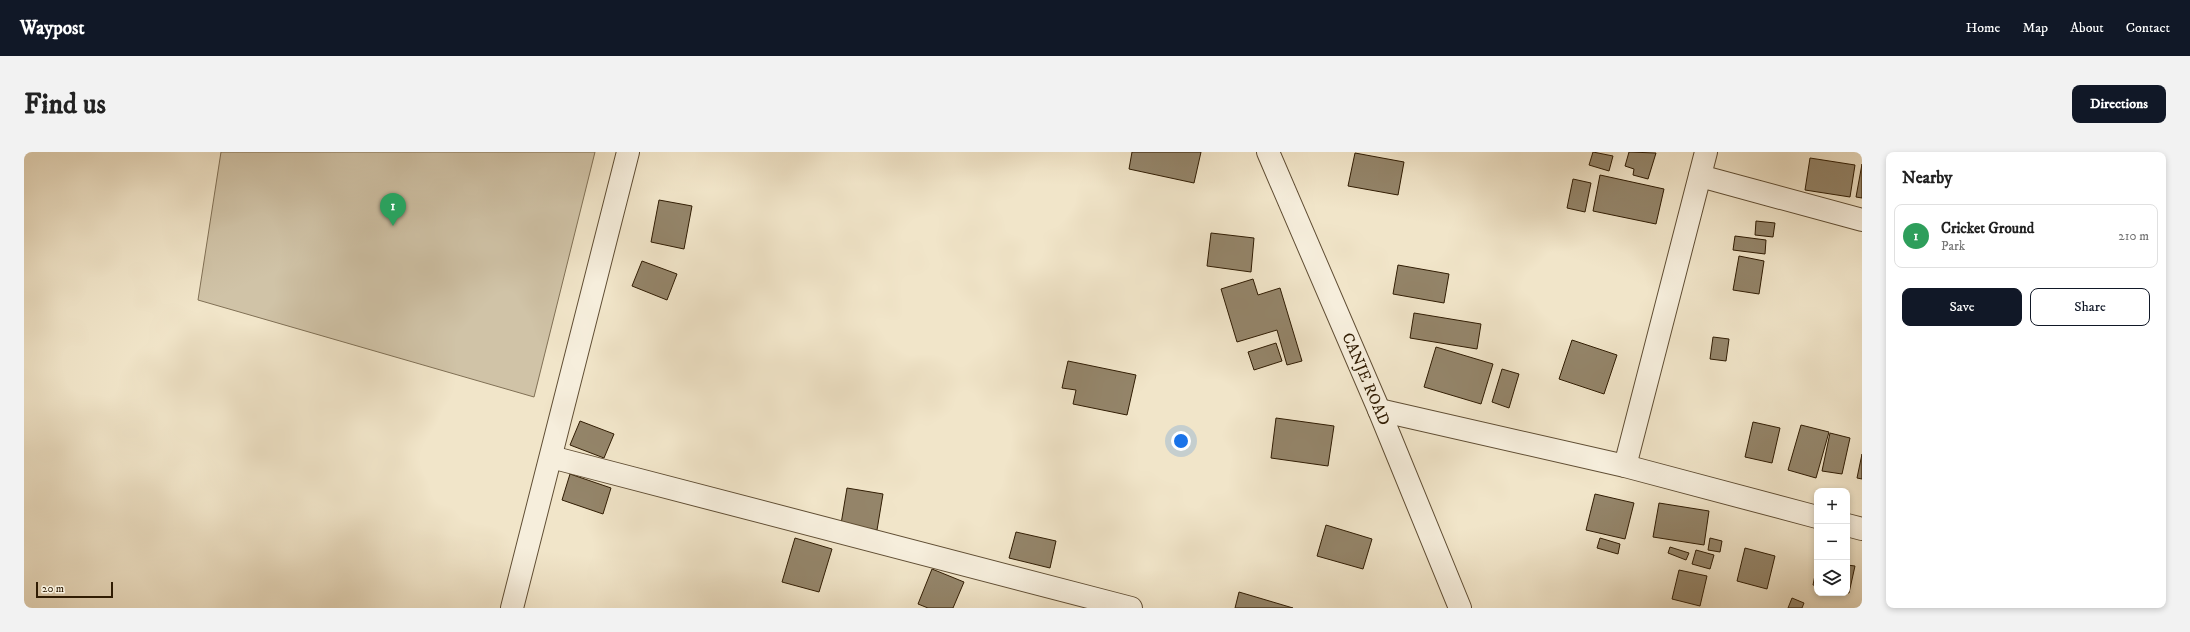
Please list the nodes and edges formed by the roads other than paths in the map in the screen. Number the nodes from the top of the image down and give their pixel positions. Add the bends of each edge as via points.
1 (628, 152) edge
2 (1268, 152) edge
3 (1706, 152) edge
4 (1700, 176) junction
5 (1862, 220) edge
6 (1379, 410) junction
7 (551, 457) junction
8 (1625, 466) junction
9 (1814, 516) edge
10 (1850, 526) edge
11 (1862, 529) edge
12 (512, 608) edge
13 (1131, 608) edge
14 (1460, 608) edge

1 - 7 street
2 - 6 street, CANJE ROAD
3 - 4 street
4 - 5 street
4 - 8 street
6 - 8 street
6 - 14 street, CANJE ROAD
7 - 12 street
7 - 13 street
8 - 9 street
10 - 11 street

